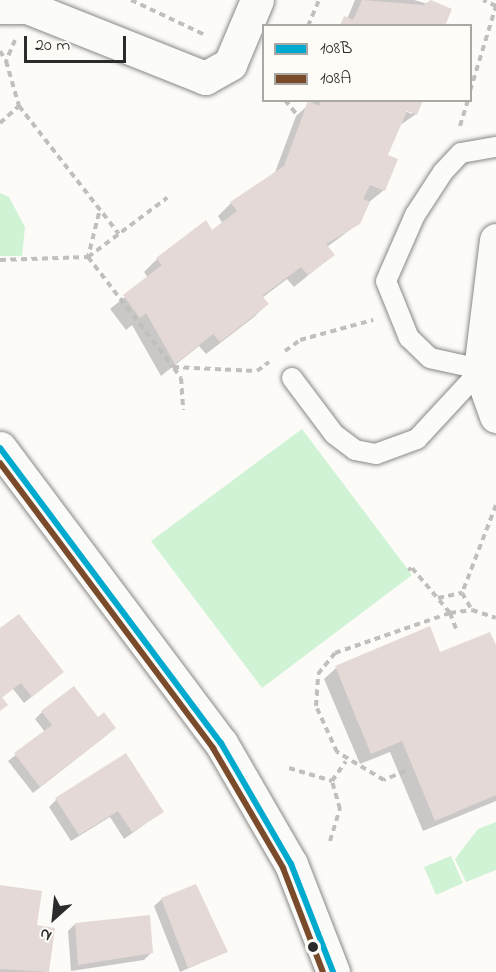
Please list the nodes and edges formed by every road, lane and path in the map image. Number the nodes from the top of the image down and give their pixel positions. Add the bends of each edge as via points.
1 (131, 0) edge
2 (257, 0) edge
3 (319, 0) edge
4 (483, 0) edge
5 (14, 7) edge
6 (309, 24) edge
7 (213, 38) dead end
8 (0, 51) edge
9 (6, 61) junction
10 (472, 88) edge
11 (286, 102) edge
12 (467, 102) edge
13 (19, 106) junction
14 (297, 116) dead end
15 (0, 123) edge
16 (460, 128) dead end
17 (496, 147) edge
18 (167, 198) dead end
19 (99, 213) junction
20 (119, 234) junction
21 (496, 240) edge
22 (88, 257) junction
23 (0, 260) edge
24 (377, 319) dead end
25 (174, 367) junction
26 (488, 371) edge
27 (291, 378) dead end
28 (183, 410) dead end
29 (496, 417) edge
30 (0, 448) edge
31 (496, 505) edge
32 (408, 570) dead end
33 (462, 593) junction
34 (437, 598) junction
35 (472, 610) junction
36 (450, 613) junction
37 (496, 618) edge
38 (457, 631) dead end
39 (346, 760) junction
40 (289, 768) dead end
41 (405, 771) dead end
42 (332, 781) junction
43 (330, 841) dead end
44 (333, 972) edge

1 - 7 path
2 - 5 street via 230,64 205,78
3 - 6 path
4 - 10 path via 496,6
5 - 9 path
8 - 9 path
9 - 13 path
11 - 14 path
12 - 16 path
13 - 15 path
13 - 19 path
17 - 26 lane via 469,150 452,162 415,215 386,282 409,338 430,358
18 - 20 path
19 - 20 path
19 - 22 path
20 - 22 path
21 - 26 street
22 - 23 path
22 - 25 path
24 - 25 path via 300,340 257,371
25 - 28 path via 181,378
26 - 27 lane via 417,439 376,454 355,450 334,434
26 - 29 street
30 - 44 street via 220,743 291,864
31 - 33 path
32 - 34 path via 412,568
33 - 34 path
33 - 35 path
34 - 36 path
35 - 36 path
35 - 37 path
36 - 38 path
36 - 39 path via 335,653 323,665 316,706 330,744
39 - 41 path via 384,780
39 - 42 path
40 - 42 path
42 - 43 path via 340,809

